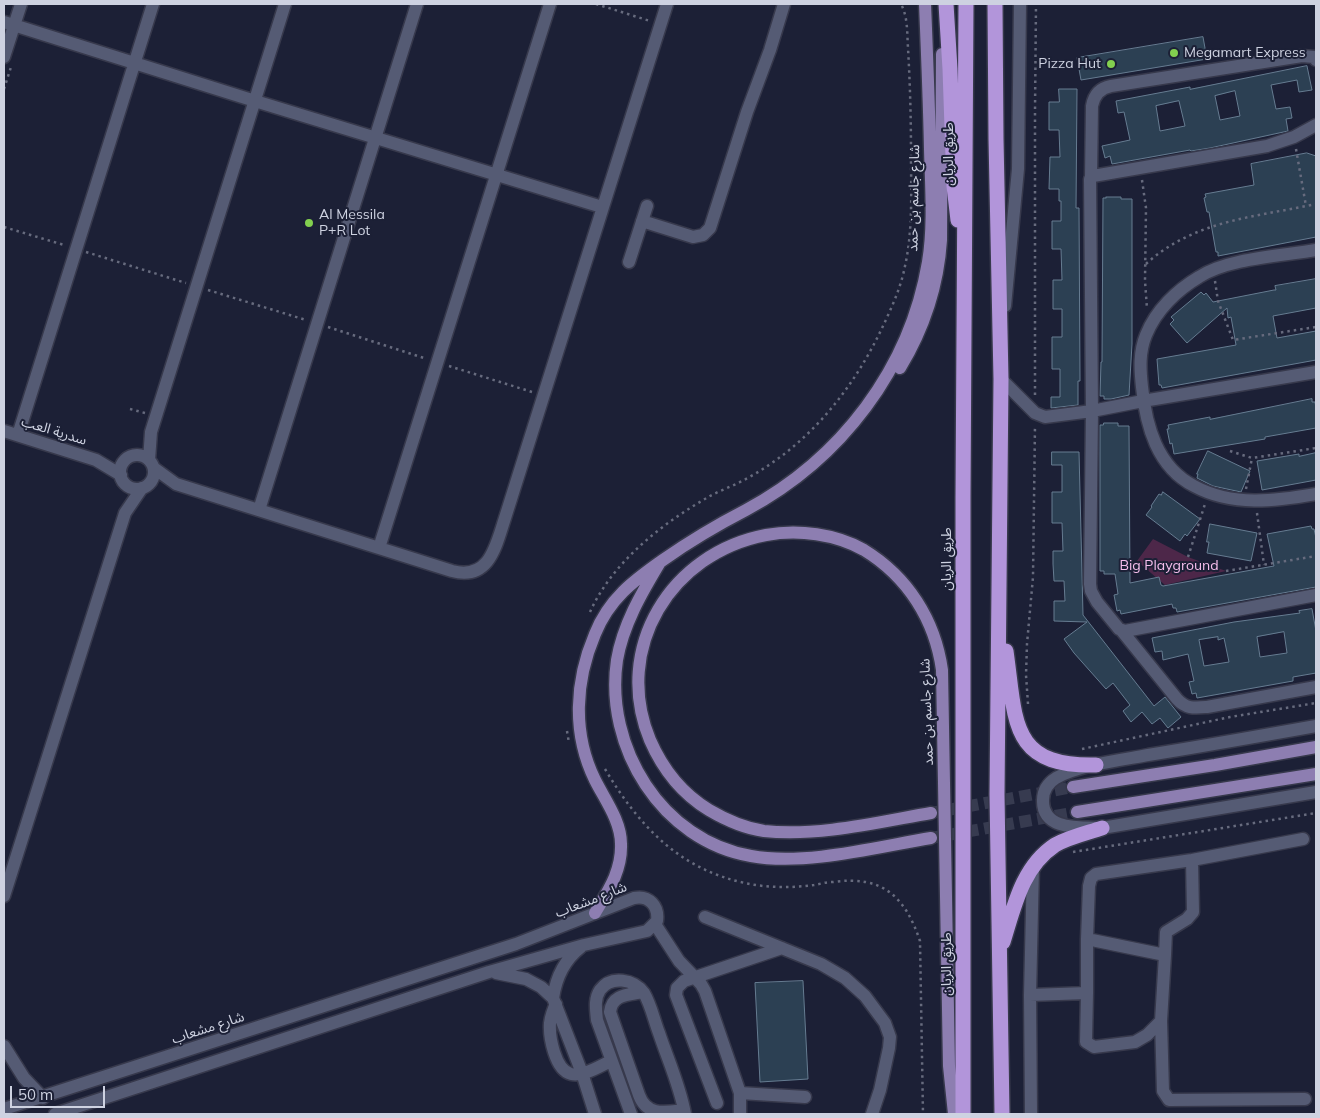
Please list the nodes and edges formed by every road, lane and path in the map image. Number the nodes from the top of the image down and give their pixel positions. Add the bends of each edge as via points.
1 (21, 4) edge
2 (153, 4) edge
3 (285, 4) edge
4 (417, 4) edge
5 (550, 4) edge
6 (596, 4) edge
7 (667, 4) edge
8 (784, 4) edge
9 (901, 4) edge
10 (926, 4) edge
11 (946, 4) edge
12 (966, 4) edge
13 (995, 4) edge
14 (1020, 4) edge
15 (1036, 4) edge
16 (9, 23) edge
17 (660, 24) junction
18 (4, 57) edge
19 (1316, 60) edge
20 (134, 62) junction
21 (255, 101) junction
22 (1316, 124) edge
23 (1294, 137) junction
24 (375, 138) junction
25 (1140, 169) junction
26 (496, 176) junction
27 (1091, 177) junction
28 (1316, 204) edge
29 (647, 206) dead end
30 (1306, 206) junction
31 (602, 207) junction
32 (642, 221) junction
33 (4, 227) edge
34 (966, 243) junction
35 (76, 249) junction
36 (1316, 250) edge
37 (629, 262) dead end
38 (1146, 264) junction
39 (1213, 269) junction
40 (197, 286) junction
41 (1158, 314) junction
42 (317, 323) junction
43 (1316, 326) edge
44 (1000, 356) junction
45 (438, 362) junction
46 (1316, 372) edge
47 (1001, 379) junction
48 (543, 395) junction
49 (1143, 401) junction
50 (1092, 411) junction
51 (1035, 413) junction
52 (862, 414) junction
53 (4, 431) edge
54 (151, 432) junction
55 (18, 435) junction
56 (1316, 448) edge
57 (1230, 451) dead end
58 (130, 457) junction
59 (1252, 458) junction
60 (96, 460) junction
61 (152, 464) junction
62 (123, 479) junction
63 (176, 484) junction
64 (144, 487) junction
65 (1208, 493) junction
66 (1316, 494) edge
67 (1250, 501) junction
68 (259, 510) junction
69 (125, 512) junction
70 (379, 548) junction
71 (1316, 556) edge
72 (1188, 557) dead end
73 (660, 562) junction
74 (1264, 565) junction
75 (1226, 571) dead end
76 (1316, 595) edge
77 (999, 602) junction
78 (589, 615) dead end
79 (1122, 631) junction
80 (1316, 687) edge
81 (1316, 703) edge
82 (1029, 711) dead end
83 (1316, 726) edge
84 (567, 728) dead end
85 (569, 745) dead end
86 (1316, 747) edge
87 (1074, 750) dead end
88 (588, 763) junction
89 (1096, 765) junction
90 (1316, 774) edge
91 (1073, 787) tunnel mouth
92 (1316, 792) edge
93 (1077, 812) tunnel mouth
94 (1316, 813) edge
95 (932, 814) tunnel mouth
96 (1102, 828) junction
97 (931, 838) tunnel mouth
98 (1303, 839) dead end
99 (1072, 852) dead end
100 (1192, 860) junction
101 (1033, 866) junction
102 (4, 896) edge
103 (595, 913) junction
104 (705, 917) dead end
105 (655, 924) junction
106 (1087, 939) junction
107 (584, 945) junction
108 (782, 948) junction
109 (999, 955) junction
110 (1165, 955) junction
111 (489, 972) junction
112 (696, 978) junction
113 (643, 992) junction
114 (1087, 993) junction
115 (1030, 995) junction
116 (554, 1001) junction
117 (1161, 1021) junction
118 (4, 1046) edge
119 (611, 1061) junction
120 (582, 1073) junction
121 (740, 1093) junction
122 (43, 1098) junction
123 (805, 1098) dead end
124 (1305, 1099) dead end
125 (717, 1103) dead end
126 (4, 1109) edge
127 (685, 1112) edge
128 (55, 1114) edge
129 (595, 1114) edge
130 (631, 1114) edge
131 (740, 1114) edge
132 (872, 1114) edge
133 (924, 1114) edge
134 (954, 1114) edge
135 (963, 1114) edge
136 (1002, 1114) edge
137 (1031, 1114) edge

1 - 16 street
2 - 20 street
3 - 21 street
4 - 24 street
5 - 26 street
6 - 17 path
7 - 17 street
8 - 32 street via 710,228 703,235 693,237
9 - 78 path via 906,19 911,100 910,235 894,303 872,351 829,413 799,442 771,464 685,511 650,537 609,582
10 - 52 main road, شارع جاسم بن حمد via 931,190 928,262 907,337
11 - 34 highway via 954,186 957,215
11 - 52 main road via 942,45 941,240 937,279 924,322 910,351 877,404
12 - 34 highway, طريق الريان
13 - 44 highway
14 - 44 street via 1018,169
15 - 51 path
16 - 18 street
16 - 20 street
17 - 31 street
19 - 27 street via 1302,56 1102,89 1092,106
20 - 21 street
20 - 35 street
21 - 24 street
21 - 40 street
22 - 23 street
23 - 25 street via 1267,146
23 - 30 path
24 - 26 street
24 - 42 street
25 - 27 street
25 - 38 path via 1146,208
26 - 31 street
26 - 45 street
27 - 50 street
28 - 30 path
29 - 32 street
30 - 38 path via 1210,226 1176,242
31 - 48 street
32 - 37 street
33 - 35 path
34 - 135 highway, طريق الريان
35 - 40 path
35 - 55 street
36 - 39 street
38 - 41 path via 1147,312
39 - 41 street via 1188,284
39 - 43 path via 1218,301 1233,340
40 - 42 path
40 - 54 street
41 - 49 street via 1146,335 1141,357
42 - 45 path
42 - 68 street
44 - 47 highway
45 - 48 path
45 - 70 street
46 - 49 street
47 - 51 street
47 - 77 highway
48 - 70 street via 505,518 490,560 483,567 460,574
49 - 50 street
49 - 65 street via 1150,433 1167,463 1193,486
50 - 51 street via 1056,417
50 - 79 street via 1091,591 1096,602
51 - 82 path via 1033,577 1026,644
52 - 73 main road, شارع جاسم بن حمد via 840,439 795,479
53 - 55 street, سدرية العب
54 - 58 street
54 - 61 street
55 - 60 street, سدرية العب
56 - 59 path
57 - 59 path
58 - 60 street, سدرية العب
58 - 61 street via 139,455
58 - 62 street via 123,463
59 - 67 path
60 - 62 street, سدرية العب
61 - 63 street
61 - 64 street via 153,478
62 - 64 street via 130,487
62 - 69 street
63 - 64 street
63 - 68 street
64 - 69 street
65 - 67 street
65 - 72 path
66 - 67 street
67 - 74 path
68 - 70 street
69 - 102 street
71 - 74 path
73 - 88 main road via 633,580 611,604 590,647 578,700 580,735
73 - 97 main road, شارع جاسم بن حمد via 623,634 615,687 619,720 629,753 648,789 669,814 712,843 736,852 774,859 798,859
74 - 75 path
76 - 79 street
77 - 89 highway via 1021,735 1045,758 1074,765
77 - 109 highway
79 - 80 street via 1185,706 1206,707
81 - 87 path via 1230,717
83 - 89 street
84 - 85 path
86 - 91 main road
88 - 103 main road via 618,824 622,841 616,876
88 - 133 path via 601,762 634,813 663,844 690,863 745,883 770,886 845,881 870,883 894,895 908,912 920,941
89 - 96 street via 1056,778 1046,788 1042,801 1047,816 1057,824
90 - 93 main road
92 - 96 street
94 - 99 path
95 - 134 main road, شارع جاسم بن حمد via 851,827 763,831 728,821 698,803 672,779 653,747 646,730 639,693 645,640 669,593 709,556 742,541 793,532 858,546 898,576 921,606 934,635 942,670 949,1066
96 - 101 highway via 1064,841
98 - 100 street
100 - 106 street via 1096,874 1091,878
100 - 110 street via 1193,912 1166,932
101 - 109 highway via 1017,896
101 - 115 street
103 - 105 street, شارع مشعاب via 642,897 655,905 658,917
103 - 122 street, شارع مشعاب via 476,958
104 - 108 street
105 - 107 street via 642,933
105 - 112 street via 684,967
106 - 110 street
106 - 114 street
107 - 111 street
107 - 116 street via 562,968
108 - 112 street
108 - 132 street via 845,978 865,996 885,1024 890,1037 889,1048
109 - 136 highway
110 - 117 street
111 - 116 street via 526,978 541,987
111 - 128 street
112 - 121 street via 704,991
112 - 125 street via 681,982 676,995
113 - 119 street via 625,981 609,984 596,999 597,1020
113 - 127 street
113 - 127 street via 616,998 610,1012 639,1095 644,1106 654,1112
114 - 115 street
114 - 117 street via 1086,1042 1094,1047 1135,1042
115 - 137 street
116 - 120 street
116 - 120 street via 550,1031 554,1052 565,1071
117 - 124 street via 1163,1091 1169,1100
118 - 122 street via 24,1078
119 - 120 street
119 - 130 street
120 - 129 street
121 - 123 street
121 - 131 street
122 - 126 street, شارع مشعاب

